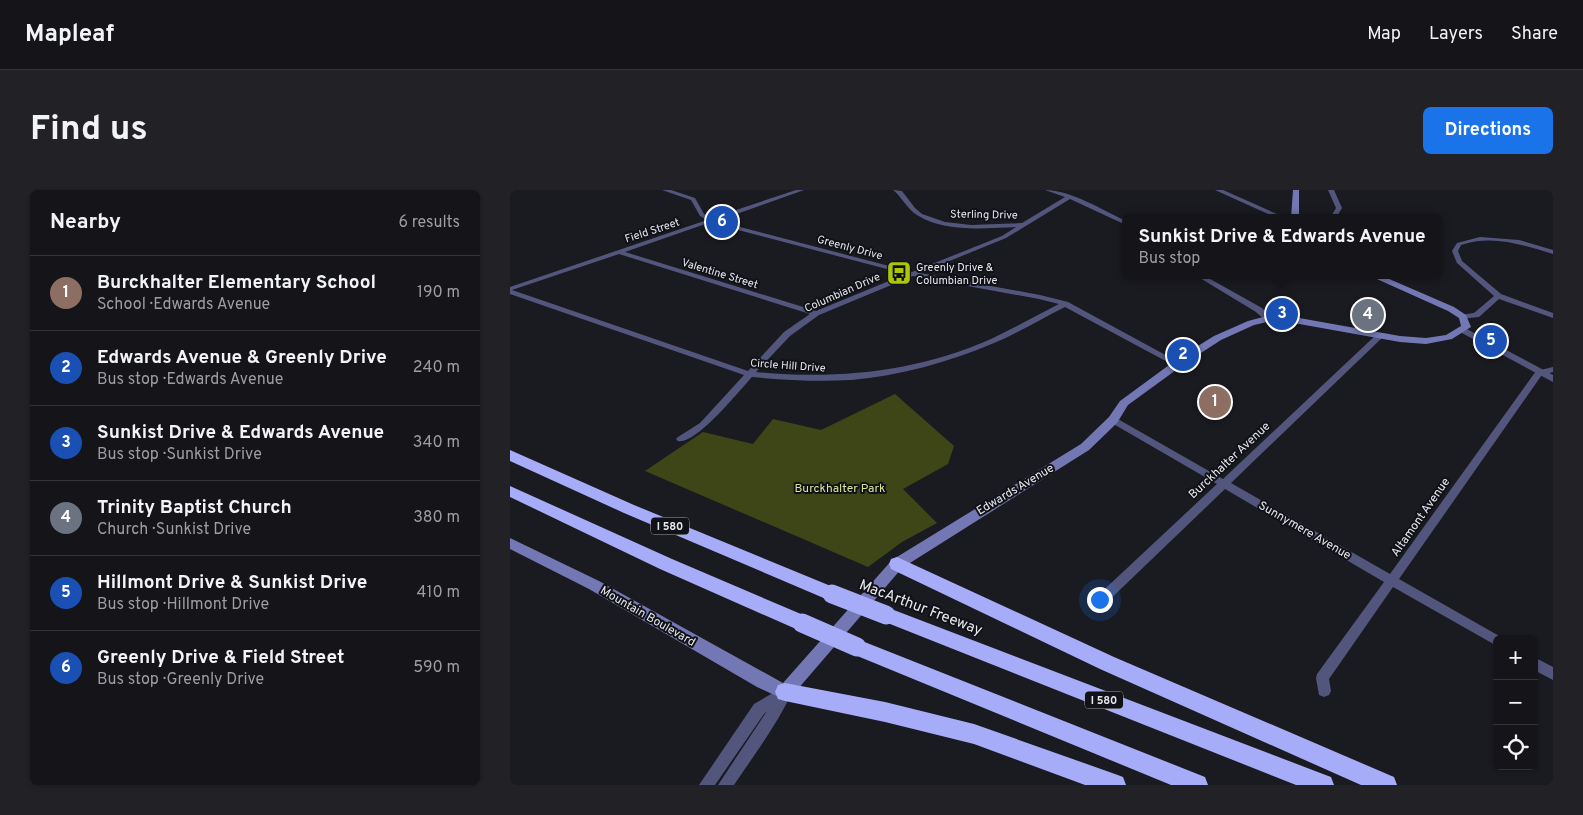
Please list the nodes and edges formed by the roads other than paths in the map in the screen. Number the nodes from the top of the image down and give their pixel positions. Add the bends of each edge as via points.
1 (665, 190) edge
2 (801, 190) edge
3 (896, 190) edge
4 (1048, 190) edge
5 (1218, 190) edge
6 (1296, 190) edge
7 (1331, 190) edge
8 (1070, 197) junction
9 (1274, 214) edge
10 (1296, 214) edge
11 (1335, 214) edge
12 (711, 220) junction
13 (1122, 221) edge
14 (1025, 224) junction
15 (619, 252) junction
16 (1553, 252) edge
17 (912, 274) junction
18 (1205, 279) edge
19 (1381, 279) edge
20 (510, 290) edge
21 (1498, 296) junction
22 (1065, 304) junction
23 (816, 313) junction
24 (1553, 316) edge
25 (1463, 317) junction
26 (1268, 318) junction
27 (1463, 330) junction
28 (1380, 336) junction
29 (1178, 364) junction
30 (1553, 369) edge
31 (1539, 373) junction
32 (748, 374) junction
33 (1553, 379) edge
34 (1113, 420) junction
35 (681, 439) dead end
36 (510, 455) edge
37 (1223, 483) junction
38 (510, 491) edge
39 (510, 543) edge
40 (897, 564) junction
41 (1392, 580) junction
42 (1097, 604) dead end
43 (1493, 639) edge
44 (1538, 665) edge
45 (1553, 674) edge
46 (1324, 691) dead end
47 (785, 692) junction
48 (706, 785) edge
49 (725, 785) edge
50 (1115, 785) edge
51 (1197, 785) edge
52 (1323, 785) edge
53 (1386, 785) edge

1 - 12 street via 693,198 702,215
2 - 12 street, Field Street
3 - 14 street, Sterling Drive via 917,213 941,222 977,226
4 - 8 street
5 - 9 street
6 - 10 main road
7 - 11 street via 1339,208
8 - 13 street
8 - 14 street, Columbian Drive
12 - 15 street, Field Street
12 - 17 street, Greenly Drive
14 - 17 street, Columbian Drive via 1004,237
15 - 20 street, Field Street
15 - 23 street, Valentine Street
16 - 21 street via 1493,239 1469,240 1459,244 1455,251 1459,262
17 - 22 street, Greenly Drive via 1014,291
17 - 23 street, Columbian Drive
18 - 26 street
19 - 25 main road
20 - 32 street, Circle Hill Drive
21 - 24 street
21 - 25 street via 1476,315
22 - 29 street, Greenly Drive
22 - 32 street, Circle Hill Drive via 973,348 913,367 831,379
23 - 32 street, Columbian Drive via 787,334
25 - 27 main road via 1466,327
26 - 28 main road via 1315,321
26 - 29 main road, Edwards Avenue via 1234,328
27 - 28 main road via 1435,339
27 - 31 street
28 - 37 street, Burckhalter Avenue
29 - 34 main road, Edwards Avenue via 1124,403
30 - 31 street
31 - 33 street
31 - 41 street, Altamont Avenue
32 - 35 street, Columbian Drive via 702,425
34 - 37 street, Sunnymere Avenue
34 - 40 main road, Edwards Avenue via 1085,447
36 - 52 highway, MacArthur Freeway / I 580, bridge via 886,616
37 - 41 street, Sunnymere Avenue
37 - 42 street, Burckhalter Avenue
38 - 51 highway, bridge via 666,564 857,647
39 - 47 main road, Mountain Boulevard via 594,585
40 - 47 main road, Edwards Avenue
40 - 53 highway via 1107,663
41 - 43 street, Sunnymere Avenue
41 - 46 street, Altamont Avenue via 1322,678
44 - 45 street
47 - 48 street via 759,709
47 - 49 street
47 - 50 highway via 974,734

